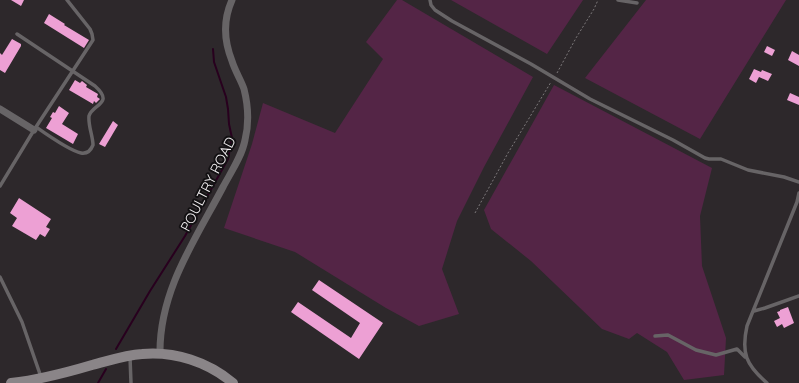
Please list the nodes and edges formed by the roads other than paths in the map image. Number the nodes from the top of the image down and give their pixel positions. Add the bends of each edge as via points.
1 (67, 0) edge
2 (232, 0) edge
3 (430, 0) edge
4 (618, 0) edge
5 (637, 3) dead end
6 (17, 34) dead end
7 (73, 72) junction
8 (0, 109) edge
9 (35, 129) junction
10 (799, 182) edge
11 (0, 186) edge
12 (799, 193) edge
13 (798, 203) edge
14 (0, 277) edge
15 (799, 296) edge
16 (754, 311) junction
17 (655, 336) dead end
18 (160, 354) junction
19 (130, 356) junction
20 (746, 358) junction
21 (42, 378) junction
22 (11, 383) edge
23 (131, 383) edge
24 (233, 383) edge
25 (767, 383) edge

1 - 7 lane via 90,29 93,37
2 - 18 street, POULTRY ROAD via 225,26 227,49 244,89 248,123 245,142 171,288 159,340
3 - 10 lane via 435,10 452,21 590,99 705,158 721,159 748,170
4 - 5 lane
6 - 7 lane
7 - 9 lane
7 - 9 lane via 95,86 102,95 101,102 90,115 93,145 90,150 81,153
8 - 9 street
9 - 11 lane
12 - 13 lane
13 - 16 lane
14 - 21 lane via 20,317
15 - 16 lane
16 - 20 lane via 744,339
17 - 20 lane via 668,335 696,350 716,355 737,349
18 - 19 main road
18 - 24 main road via 196,361
19 - 21 main road
19 - 23 lane
20 - 25 lane
21 - 22 main road

